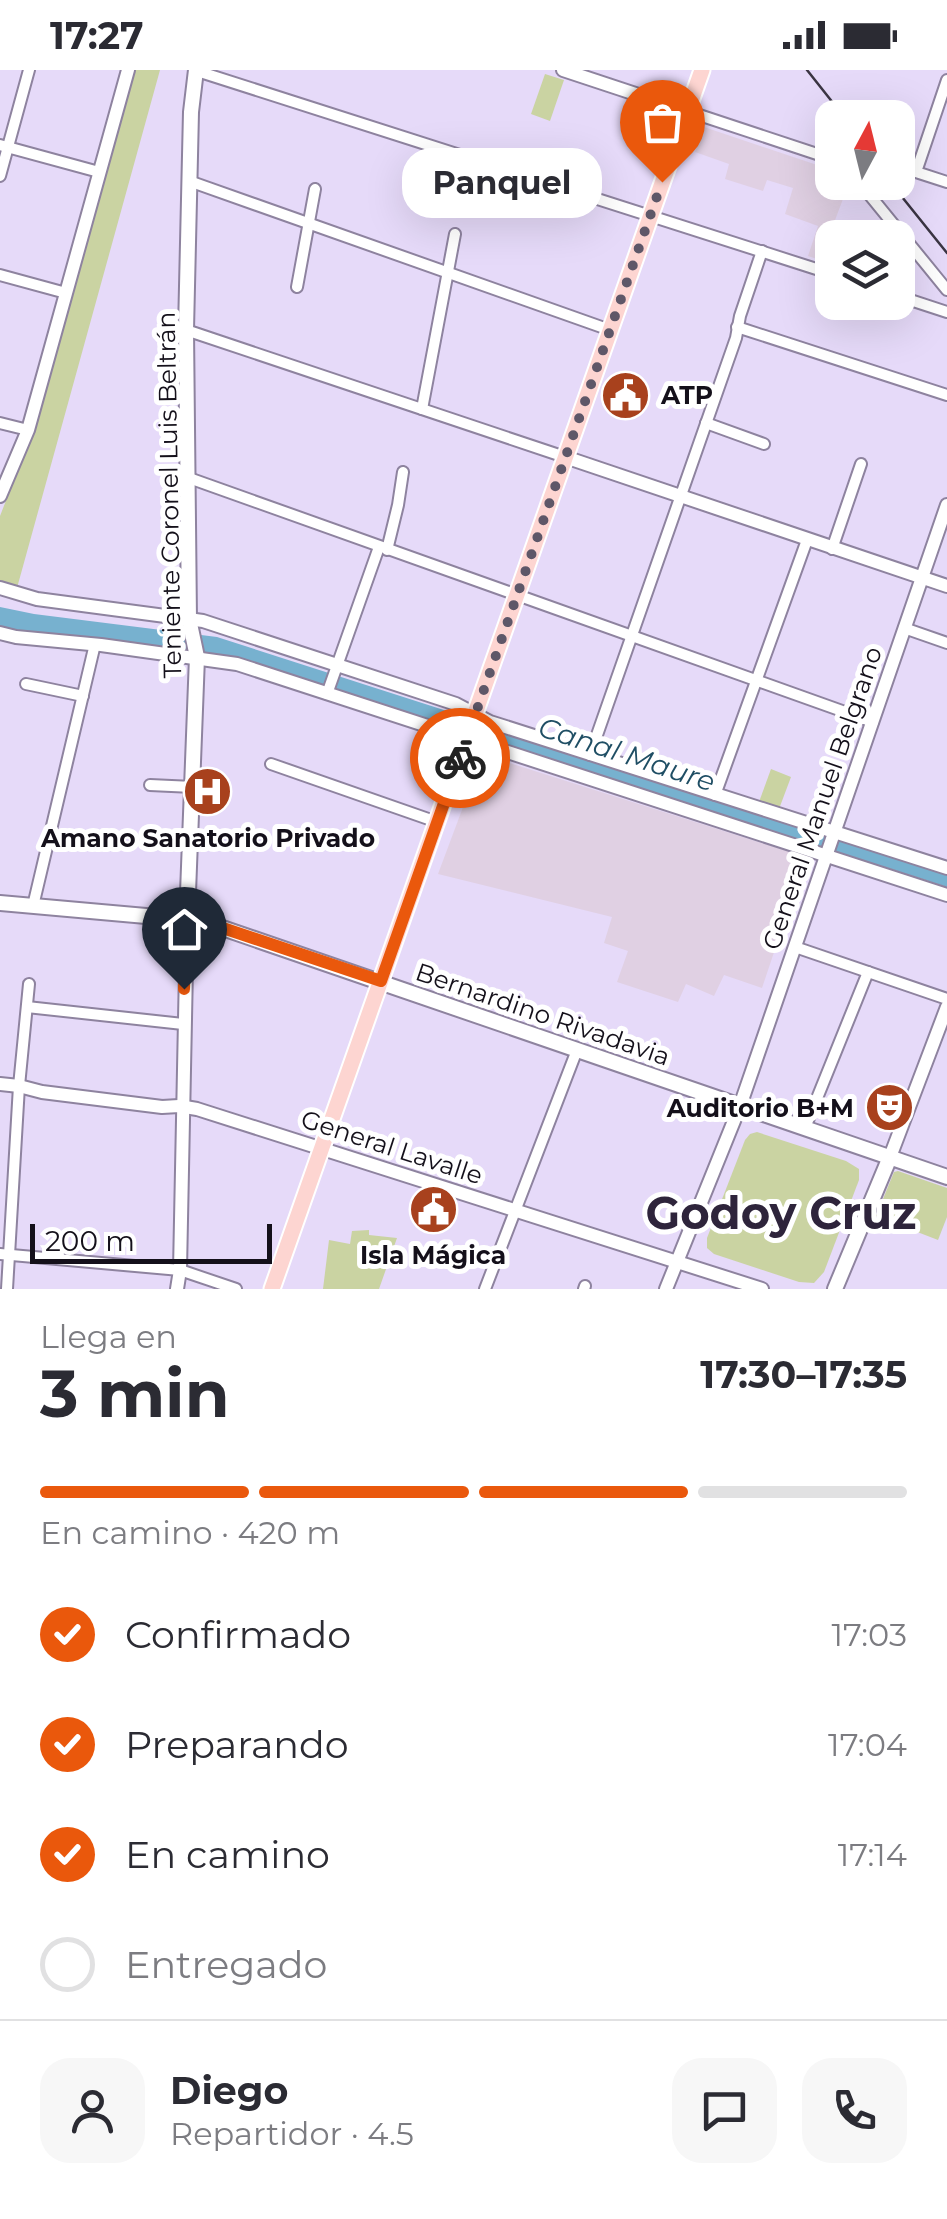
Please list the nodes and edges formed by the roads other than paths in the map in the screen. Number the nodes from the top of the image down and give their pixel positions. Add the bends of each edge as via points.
1 (28, 70) edge
2 (128, 70) edge
3 (196, 70) edge
4 (562, 70) edge
5 (702, 70) edge
6 (947, 80) edge
7 (687, 111) junction
8 (4, 146) edge
9 (815, 153) edge
10 (99, 172) junction
11 (0, 176) edge
12 (188, 181) junction
13 (947, 182) edge
14 (315, 189) dead end
15 (874, 200) edge
16 (650, 216) junction
17 (309, 223) junction
18 (456, 234) dead end
19 (762, 251) junction
20 (815, 268) edge
21 (448, 272) junction
22 (0, 275) edge
23 (297, 287) dead end
24 (947, 290) edge
25 (66, 294) junction
26 (915, 301) edge
27 (944, 309) edge
28 (737, 327) junction
29 (186, 330) junction
30 (610, 330) junction
31 (947, 396) edge
32 (422, 409) junction
33 (0, 423) edge
34 (706, 423) junction
35 (28, 430) junction
36 (764, 444) dead end
37 (566, 457) junction
38 (862, 464) dead end
39 (402, 472) dead end
40 (189, 478) junction
41 (0, 496) edge
42 (681, 496) junction
43 (947, 505) edge
44 (807, 540) junction
45 (383, 548) junction
46 (832, 549) junction
47 (921, 578) junction
48 (947, 586) edge
49 (0, 588) edge
50 (517, 596) junction
51 (191, 626) junction
52 (904, 628) junction
53 (0, 633) edge
54 (631, 636) junction
55 (947, 643) edge
56 (95, 644) junction
57 (196, 654) junction
58 (336, 670) junction
59 (756, 680) junction
60 (26, 684) dead end
61 (328, 692) junction
62 (83, 696) junction
63 (873, 722) junction
64 (470, 727) junction
65 (567, 749) junction
66 (593, 757) junction
67 (271, 764) dead end
68 (562, 767) junction
69 (589, 776) junction
70 (150, 785) dead end
71 (193, 787) junction
72 (715, 794) junction
73 (437, 822) junction
74 (831, 843) junction
75 (947, 868) edge
76 (947, 894) edge
77 (0, 903) edge
78 (32, 906) junction
79 (186, 919) junction
80 (795, 947) junction
81 (868, 972) junction
82 (381, 981) junction
83 (30, 984) dead end
84 (947, 999) edge
85 (27, 1007) junction
86 (947, 1008) edge
87 (183, 1024) junction
88 (577, 1050) junction
89 (0, 1084) edge
90 (20, 1086) junction
91 (183, 1106) junction
92 (740, 1106) junction
93 (805, 1128) junction
94 (323, 1149) junction
95 (890, 1157) junction
96 (946, 1175) edge
97 (515, 1210) junction
98 (4, 1255) edge
99 (676, 1262) junction
100 (180, 1270) junction
101 (7, 1289) edge
102 (177, 1289) edge
103 (236, 1289) edge
104 (272, 1289) edge
105 (485, 1289) edge
106 (666, 1289) edge
107 (762, 1289) edge
108 (836, 1289) edge

1 - 8 street
2 - 10 street
3 - 12 main road, Teniente Coronel Luis Beltrán
3 - 16 street
4 - 7 street
5 - 7 main road
6 - 13 street via 916,172
7 - 9 street
7 - 16 main road
8 - 10 street
8 - 11 street
10 - 25 street
12 - 17 street
12 - 29 main road, Teniente Coronel Luis Beltrán
14 - 17 street
15 - 24 street
16 - 19 street
16 - 30 main road
17 - 21 street
17 - 23 street
18 - 21 street
19 - 20 street
19 - 28 street
21 - 30 street
21 - 32 street
22 - 25 street
25 - 35 street
26 - 27 street
28 - 31 street
28 - 34 street
29 - 32 street
29 - 40 main road, Teniente Coronel Luis Beltrán
30 - 37 main road
32 - 37 street
33 - 35 street
34 - 36 street
34 - 42 street
35 - 41 street
37 - 42 street
37 - 50 main road
38 - 46 street
39 - 45 street
40 - 45 street
40 - 51 main road, Teniente Coronel Luis Beltrán
42 - 44 street
42 - 54 street
43 - 47 street, General Manuel Belgrano
44 - 46 street
44 - 59 street
45 - 50 street
45 - 58 street
46 - 47 street
47 - 48 street
47 - 52 street, General Manuel Belgrano
49 - 51 street
50 - 54 street
50 - 64 main road
51 - 57 main road, Teniente Coronel Luis Beltrán
51 - 58 street via 202,621
52 - 55 street
52 - 63 street, General Manuel Belgrano
53 - 56 street
54 - 59 street
54 - 66 street
56 - 57 street
56 - 62 street
57 - 61 street
57 - 71 main road, Teniente Coronel Luis Beltrán
58 - 61 street
58 - 64 street via 456,704
59 - 63 street
59 - 72 street
60 - 62 street
61 - 64 street
62 - 78 street
63 - 74 street, General Manuel Belgrano
64 - 65 street
64 - 68 street
64 - 73 main road
65 - 66 street
65 - 68 street
66 - 69 street
66 - 72 street
67 - 73 street
68 - 69 street
69 - 74 street
70 - 71 street
71 - 79 main road, Teniente Coronel Luis Beltrán
72 - 74 street
73 - 82 main road
74 - 75 street
74 - 76 street
74 - 80 street, General Manuel Belgrano
77 - 78 main road, Bernardino Rivadavia
78 - 79 main road, Bernardino Rivadavia
79 - 82 main road, Bernardino Rivadavia
79 - 87 street
80 - 81 street
80 - 92 street, General Manuel Belgrano
81 - 84 street
81 - 93 street
82 - 88 main road, Bernardino Rivadavia
82 - 94 main road
83 - 85 street
85 - 87 street
85 - 90 street
86 - 95 street
87 - 91 street
88 - 92 main road, Bernardino Rivadavia
88 - 97 street
89 - 90 street, General Lavalle
90 - 91 street, General Lavalle
90 - 98 street
91 - 94 street, General Lavalle
91 - 100 street
92 - 93 main road, Bernardino Rivadavia
92 - 99 street, General Manuel Belgrano
93 - 95 main road, Bernardino Rivadavia
94 - 97 street, General Lavalle
94 - 104 main road
95 - 96 main road, Bernardino Rivadavia
95 - 108 main road
97 - 99 street, General Lavalle
97 - 105 street
98 - 100 street
98 - 101 street
99 - 106 street, General Manuel Belgrano
99 - 107 street, General Lavalle
100 - 102 street
100 - 103 street

